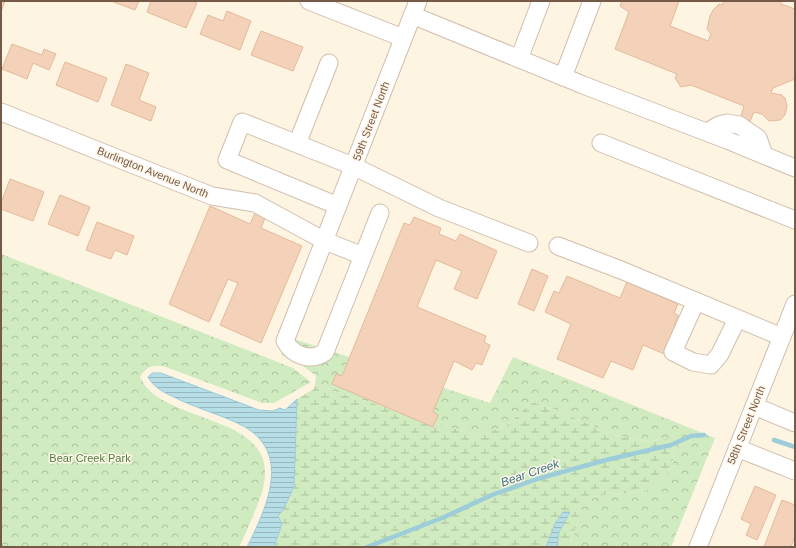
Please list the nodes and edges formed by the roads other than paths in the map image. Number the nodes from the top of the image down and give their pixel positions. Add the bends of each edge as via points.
1 (309, 1) edge
2 (541, 1) edge
3 (592, 1) edge
4 (415, 8) edge
5 (403, 38) junction
6 (519, 58) junction
7 (329, 63) dead end
8 (563, 77) junction
9 (1, 112) edge
10 (297, 144) junction
11 (601, 144) dead end
12 (353, 166) junction
13 (795, 168) edge
14 (338, 206) junction
15 (380, 213) dead end
16 (795, 220) edge
17 (325, 241) junction
18 (529, 243) dead end
19 (558, 246) dead end
20 (363, 256) junction
21 (696, 301) junction
22 (794, 311) edge
23 (737, 319) junction
24 (782, 337) junction
25 (754, 406) junction
26 (795, 422) edge
27 (737, 448) junction
28 (795, 471) edge
29 (704, 545) edge

1 - 5 street
2 - 6 street
3 - 8 street
4 - 5 street, 59th Street North
4 - 6 street
5 - 12 street, 59th Street North
6 - 8 street
7 - 10 street
8 - 13 street
9 - 17 street, Burlington Avenue North via 212,196 255,203
10 - 12 street
10 - 14 street via 242,122 227,160
11 - 16 street
12 - 14 street, 59th Street North
12 - 18 street via 439,208
14 - 17 street, 59th Street North
15 - 20 street, 59th Street North
17 - 20 street, Burlington Avenue North
17 - 20 street, 59th Street North via 285,341 289,349 300,355 310,358 318,357 325,352
19 - 21 street
21 - 23 street
21 - 23 street via 674,352 693,362 711,365 717,359
22 - 24 street, 58th Street North
23 - 24 street
24 - 25 street, 58th Street North
25 - 26 street
25 - 27 street, 58th Street North
27 - 28 street
27 - 29 street, 58th Street North

